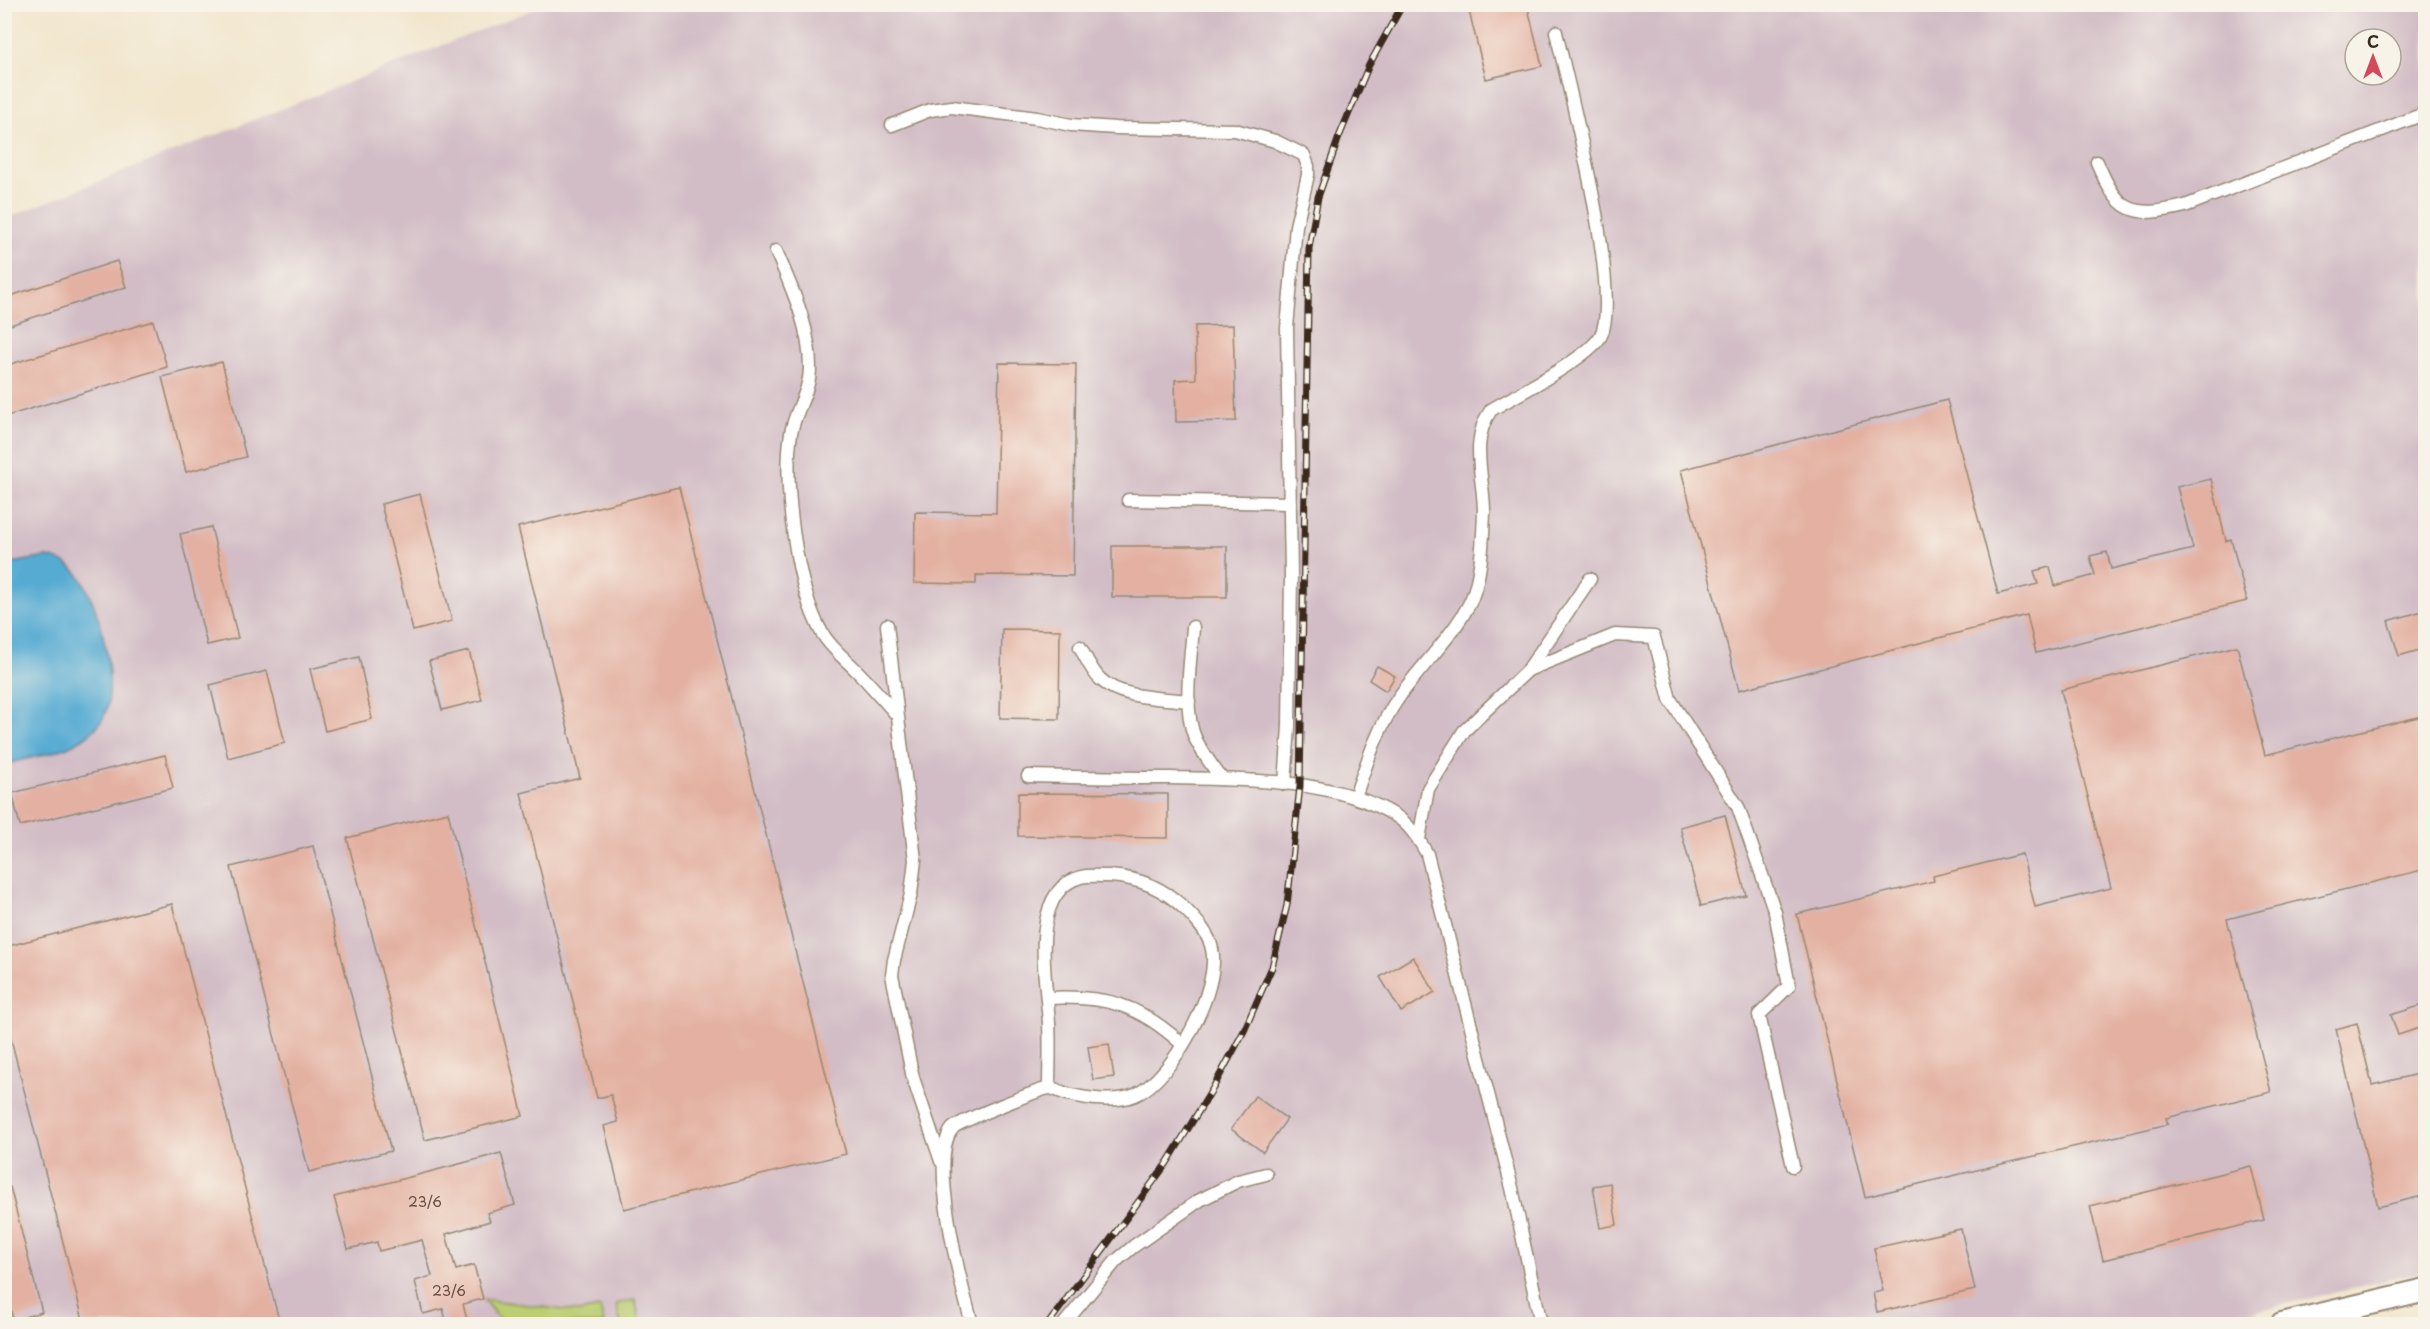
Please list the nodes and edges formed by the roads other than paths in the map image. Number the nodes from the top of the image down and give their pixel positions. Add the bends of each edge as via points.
1 (1556, 32) dead end
2 (2426, 112) edge
3 (892, 125) dead end
4 (2097, 162) dead end
5 (776, 251) dead end
6 (1128, 500) dead end
7 (1290, 503) junction
8 (1590, 579) dead end
9 (886, 625) dead end
10 (1193, 627) dead end
11 (1080, 647) dead end
12 (1527, 670) junction
13 (1189, 701) junction
14 (896, 714) junction
15 (1028, 776) dead end
16 (1222, 779) junction
17 (1285, 784) junction
18 (1355, 797) junction
19 (1419, 839) junction
20 (1047, 998) junction
21 (1182, 1044) junction
22 (1049, 1088) junction
23 (1793, 1166) dead end
24 (944, 1168) junction
25 (1266, 1174) dead end
26 (2426, 1290) edge
27 (972, 1324) edge
28 (1064, 1324) edge
29 (1541, 1324) edge
30 (2282, 1324) edge

1 - 18 lane via 1594,203 1604,270 1606,320 1592,347 1491,410 1483,422 1479,453 1484,512 1475,591 1385,720
2 - 4 lane via 2166,211 2149,213 2115,199
3 - 7 lane via 930,110 952,107 1092,126 1235,130 1275,141 1304,155 1308,175 1296,226 1287,328
5 - 14 lane via 804,319 810,349 807,390 794,418 788,453 796,546 807,596 824,636
6 - 7 lane
7 - 17 lane
8 - 12 lane
9 - 14 lane
10 - 13 lane
11 - 13 lane via 1091,668 1113,687
12 - 19 lane via 1464,730 1428,789
12 - 23 lane via 1615,635 1654,637 1670,699 1738,807 1775,912 1789,986 1759,1015
13 - 16 lane via 1196,740
14 - 24 lane via 915,860 911,894 894,960 894,990 913,1078
15 - 16 lane
16 - 17 lane
17 - 18 lane
18 - 19 lane via 1396,816
19 - 29 lane via 1427,854 1512,1188
20 - 21 lane via 1095,999 1123,1005 1150,1018
20 - 21 lane via 1045,931 1057,895 1081,877 1144,881 1179,903 1202,927 1212,948 1213,971 1206,1000
20 - 22 lane
21 - 22 lane via 1152,1083 1131,1097 1088,1099
22 - 24 lane via 954,1126 947,1136
24 - 27 lane via 953,1250
25 - 28 lane via 1238,1181 1200,1200 1134,1246 1116,1261
26 - 30 street

